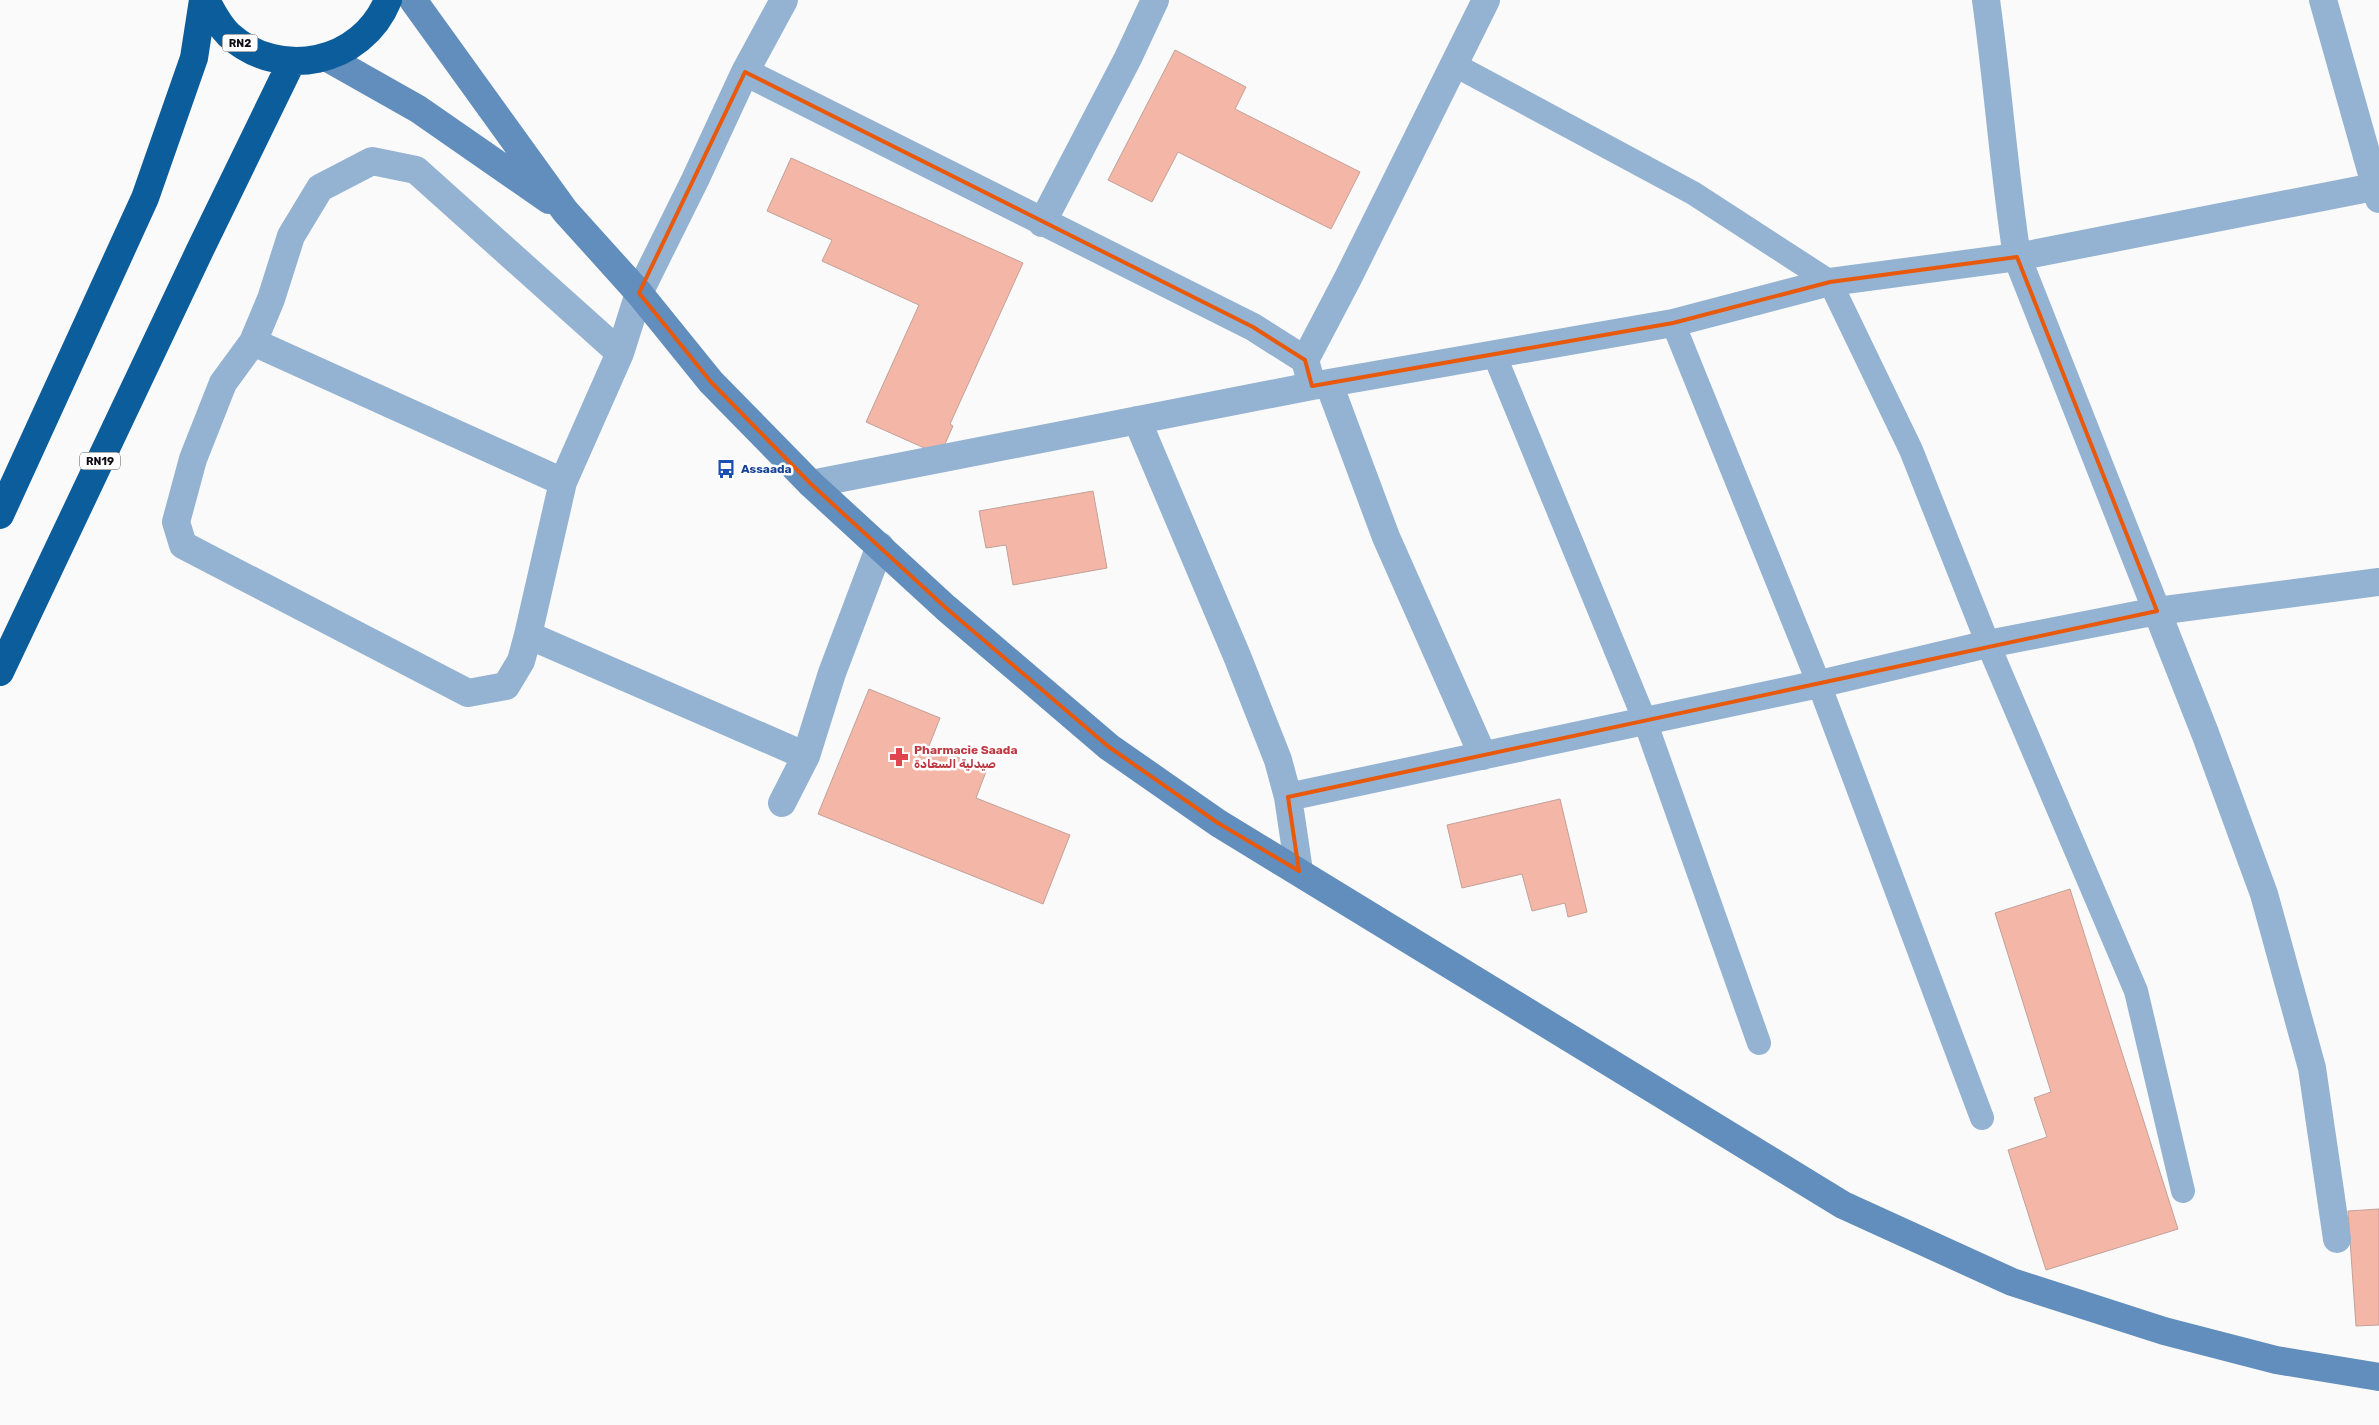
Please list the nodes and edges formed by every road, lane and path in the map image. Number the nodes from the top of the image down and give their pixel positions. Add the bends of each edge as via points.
1 (205, 0) edge
2 (388, 0) edge
3 (413, 0) edge
4 (784, 0) edge
5 (1155, 0) edge
6 (1486, 0) edge
7 (1986, 0) edge
8 (2323, 0) edge
9 (326, 57) junction
10 (292, 61) junction
11 (1453, 64) junction
12 (745, 72) junction
13 (2378, 191) edge
14 (565, 211) junction
15 (1042, 223) junction
16 (2017, 257) junction
17 (1830, 282) junction
18 (639, 293) junction
19 (1673, 323) junction
20 (253, 342) junction
21 (620, 353) junction
22 (1494, 354) junction
23 (1305, 360) junction
24 (1321, 385) junction
25 (1136, 420) junction
26 (563, 482) junction
27 (811, 484) junction
28 (0, 514) edge
29 (880, 546) junction
30 (2379, 582) edge
31 (2157, 611) junction
32 (528, 635) junction
33 (1988, 644) junction
34 (0, 672) edge
35 (1819, 684) junction
36 (1645, 721) junction
37 (806, 756) junction
38 (1483, 756) junction
39 (1288, 796) junction
40 (782, 803) dead end
41 (1299, 870) junction
42 (1759, 1043) dead end
43 (1982, 1118) dead end
44 (2183, 1191) dead end
45 (2338, 1239) dead end
46 (2379, 1377) edge

1 - 10 highway, RN2 via 229,34 248,48 269,57
1 - 28 highway via 194,58 145,198
2 - 9 highway, RN2 via 372,26 353,45
3 - 14 street
4 - 12 street
5 - 15 street
6 - 11 street
7 - 16 street
8 - 13 street
9 - 10 highway, RN2
9 - 14 street via 418,110
10 - 34 highway, RN19
11 - 17 lane via 1693,192
11 - 23 street
12 - 15 street
12 - 18 street
13 - 16 street
14 - 18 street
15 - 23 street via 1253,327
16 - 17 street
16 - 31 street
17 - 19 street
17 - 33 lane via 1911,450
18 - 21 street
18 - 27 street via 711,382
19 - 22 street
19 - 35 lane
20 - 21 street via 291,236 320,188 372,161 416,170
20 - 26 street
20 - 32 street via 223,383 192,459 176,522 183,545 468,693 506,686 521,661
21 - 26 street
22 - 24 street
22 - 36 lane
23 - 24 street
24 - 25 street
24 - 38 street
25 - 27 street
25 - 39 street via 1237,656 1278,760
26 - 32 street
27 - 29 street
29 - 37 street via 832,673
29 - 41 street via 946,608 1109,746 1218,822
30 - 31 street
31 - 33 street
31 - 45 street via 2264,894 2312,1068
32 - 37 street
33 - 35 street
33 - 44 lane via 2136,991
35 - 36 street
35 - 43 lane
36 - 38 street
36 - 42 lane
37 - 40 street
38 - 39 street
39 - 41 street
41 - 46 street via 1842,1205 2012,1282 2164,1331 2276,1360

